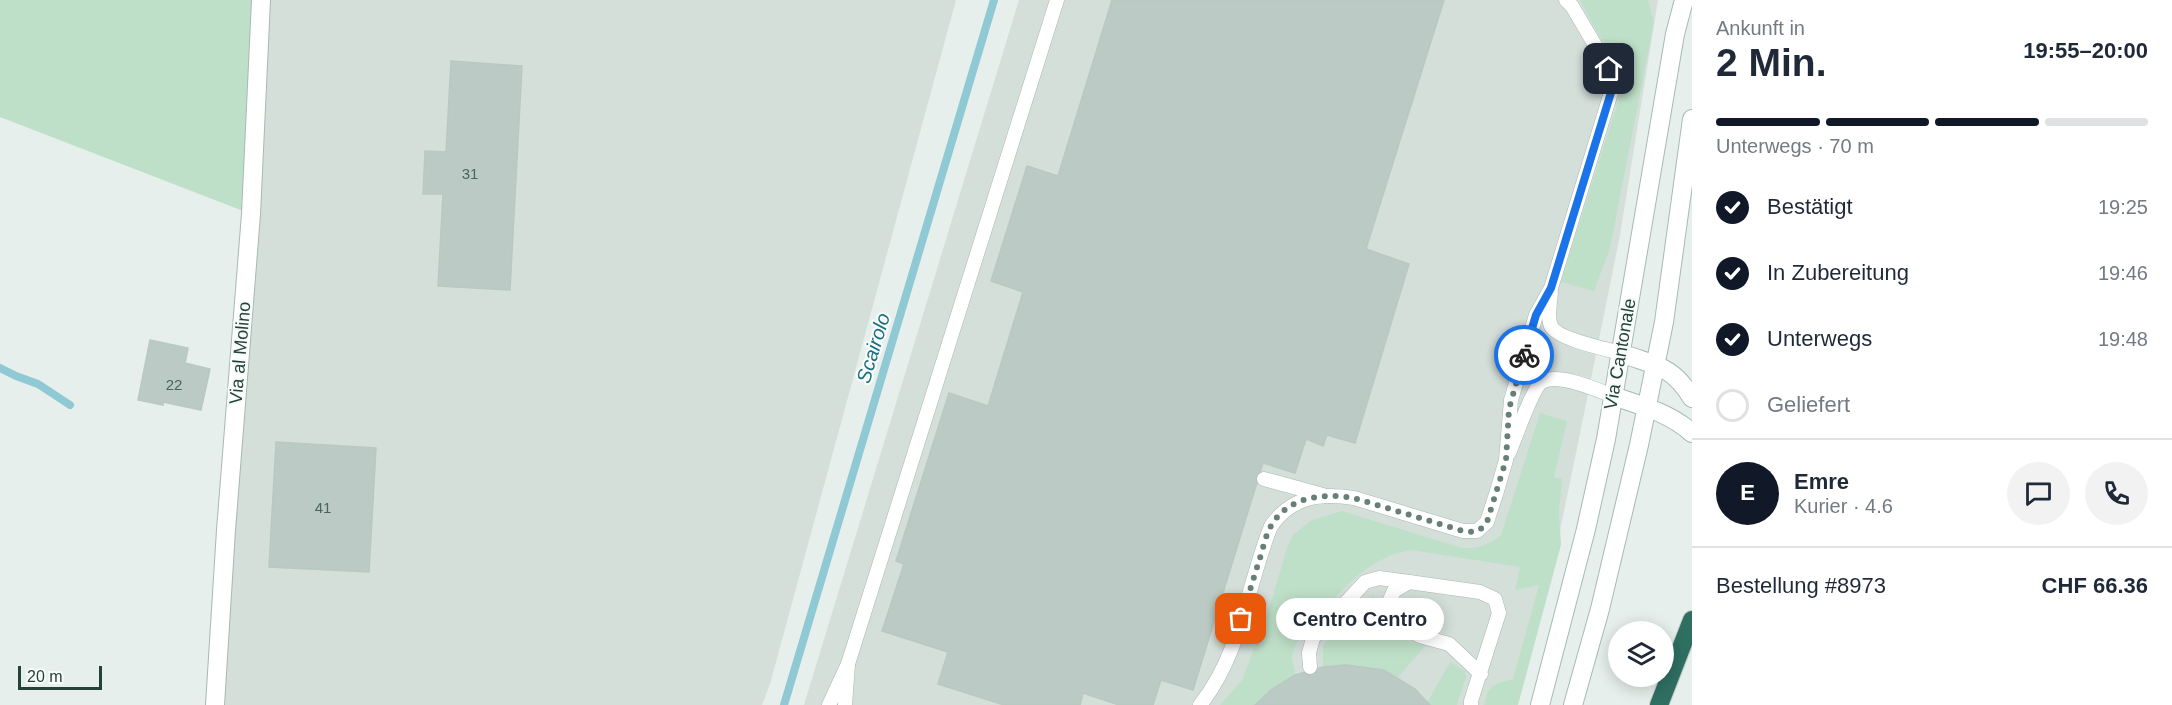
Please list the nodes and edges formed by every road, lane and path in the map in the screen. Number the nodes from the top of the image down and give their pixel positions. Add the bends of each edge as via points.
1 (261, 0) edge
2 (1057, 0) edge
3 (1566, 0) edge
4 (1684, 0) edge
5 (1692, 118) edge
6 (1551, 288) junction
7 (1620, 353) junction
8 (1655, 366) junction
9 (1613, 396) junction
10 (1692, 398) edge
11 (1647, 407) junction
12 (1692, 432) edge
13 (1506, 460) junction
14 (1264, 479) dead end
15 (1325, 495) junction
16 (1408, 582) junction
17 (1692, 620) edge
18 (848, 664) junction
19 (1310, 668) dead end
20 (1480, 674) junction
21 (215, 705) edge
22 (829, 705) edge
23 (845, 705) edge
24 (1200, 705) edge
25 (1471, 705) edge
26 (1540, 705) edge
27 (1573, 705) edge
28 (1659, 705) edge

1 - 21 main road, Via al Molino via 251,214
2 - 18 lane
3 - 6 lane via 1609,69 1613,86
4 - 7 main road, Via Cantonale
5 - 8 main road, Via Cantonale
6 - 7 lane via 1550,319 1554,330
6 - 13 lane via 1536,315 1511,400
7 - 8 main road
7 - 9 main road, Via Cantonale
8 - 10 main road via 1676,376
8 - 11 main road, Via Cantonale
9 - 11 main road
9 - 13 lane via 1555,378 1542,381 1534,391
9 - 26 main road, Via Cantonale via 1587,529
11 - 12 main road
11 - 27 main road, Via Cantonale via 1600,609
13 - 15 lane via 1487,522 1471,532 1354,498
14 - 15 lane
15 - 24 lane via 1296,503 1271,526 1227,662 1213,690
16 - 19 lane via 1379,578 1365,582 1313,638
16 - 20 lane via 1394,591 1388,604 1389,621 1449,645
16 - 20 lane via 1480,592 1495,599 1500,613
17 - 28 highway
18 - 22 lane
18 - 23 lane
20 - 25 lane

